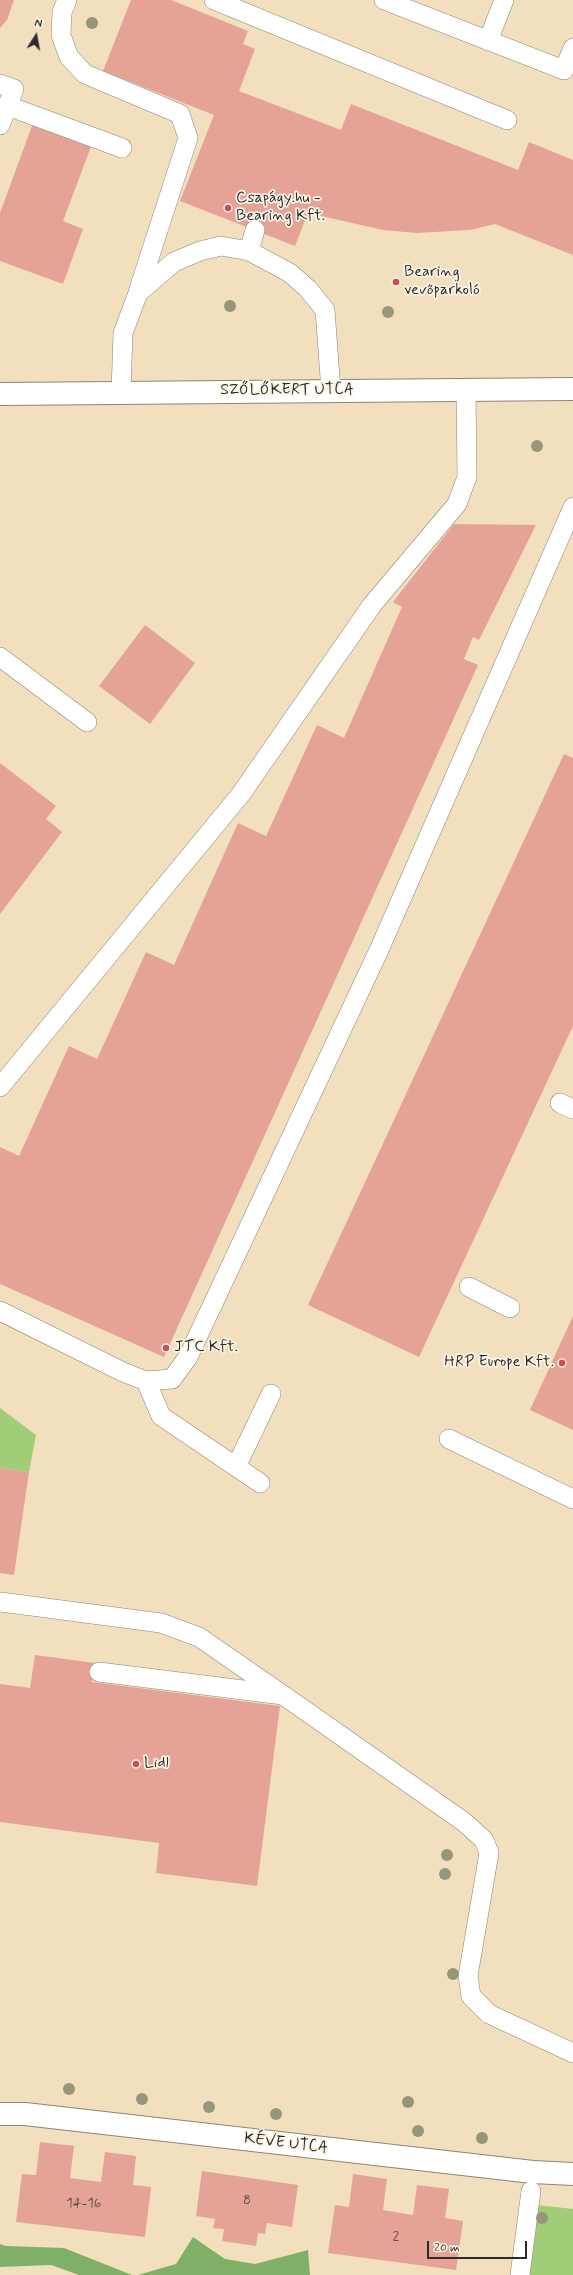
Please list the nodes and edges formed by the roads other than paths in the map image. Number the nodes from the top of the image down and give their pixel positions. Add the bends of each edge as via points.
1 (67, 0) edge
2 (214, 0) edge
3 (384, 0) edge
4 (504, 0) edge
5 (488, 41) junction
6 (573, 48) edge
7 (569, 72) edge
8 (0, 84) edge
9 (8, 106) junction
10 (507, 120) dead end
11 (0, 125) edge
12 (122, 148) dead end
13 (255, 230) dead end
14 (159, 232) junction
15 (249, 251) junction
16 (174, 262) junction
17 (138, 293) junction
18 (466, 389) junction
19 (573, 389) edge
20 (331, 391) junction
21 (121, 392) junction
22 (0, 394) edge
23 (573, 507) edge
24 (0, 657) edge
25 (87, 722) dead end
26 (0, 1087) edge
27 (469, 1287) dead end
28 (510, 1308) dead end
29 (0, 1311) edge
30 (146, 1381) junction
31 (271, 1394) dead end
32 (449, 1439) dead end
33 (236, 1467) junction
34 (260, 1483) dead end
35 (573, 1499) edge
36 (0, 1602) edge
37 (99, 1672) dead end
38 (283, 1695) junction
39 (573, 2053) edge
40 (0, 2114) edge
41 (573, 2174) edge
42 (531, 2191) dead end
43 (520, 2275) edge

1 - 14 lane via 62,12 61,35 69,57 84,74 180,114 188,138
2 - 10 lane
3 - 5 lane
4 - 5 lane
5 - 7 lane
6 - 7 lane
8 - 9 lane via 14,89
9 - 11 lane
9 - 12 lane
13 - 15 lane
14 - 16 lane
14 - 17 lane
15 - 16 lane via 221,246 200,251
15 - 20 lane via 290,273 308,289 325,310
16 - 17 lane
17 - 21 lane via 123,333
18 - 19 street, SZŐLŐKERT UTCA
18 - 20 street, SZŐLŐKERT UTCA
18 - 26 lane via 467,477 456,504 372,605 240,794
20 - 21 street, SZŐLŐKERT UTCA
21 - 22 street, SZŐLŐKERT UTCA
23 - 30 lane via 379,950 188,1357 172,1379
24 - 25 lane
27 - 28 lane
29 - 30 lane
30 - 33 lane via 161,1416
31 - 33 lane
32 - 35 lane
33 - 34 lane
36 - 38 lane via 161,1623 200,1637
37 - 38 lane
38 - 39 lane via 464,1822 484,1840 490,1853 468,1976 471,1996 489,2014
40 - 41 street, KÉVE UTCA via 18,2113 533,2172
42 - 43 lane

